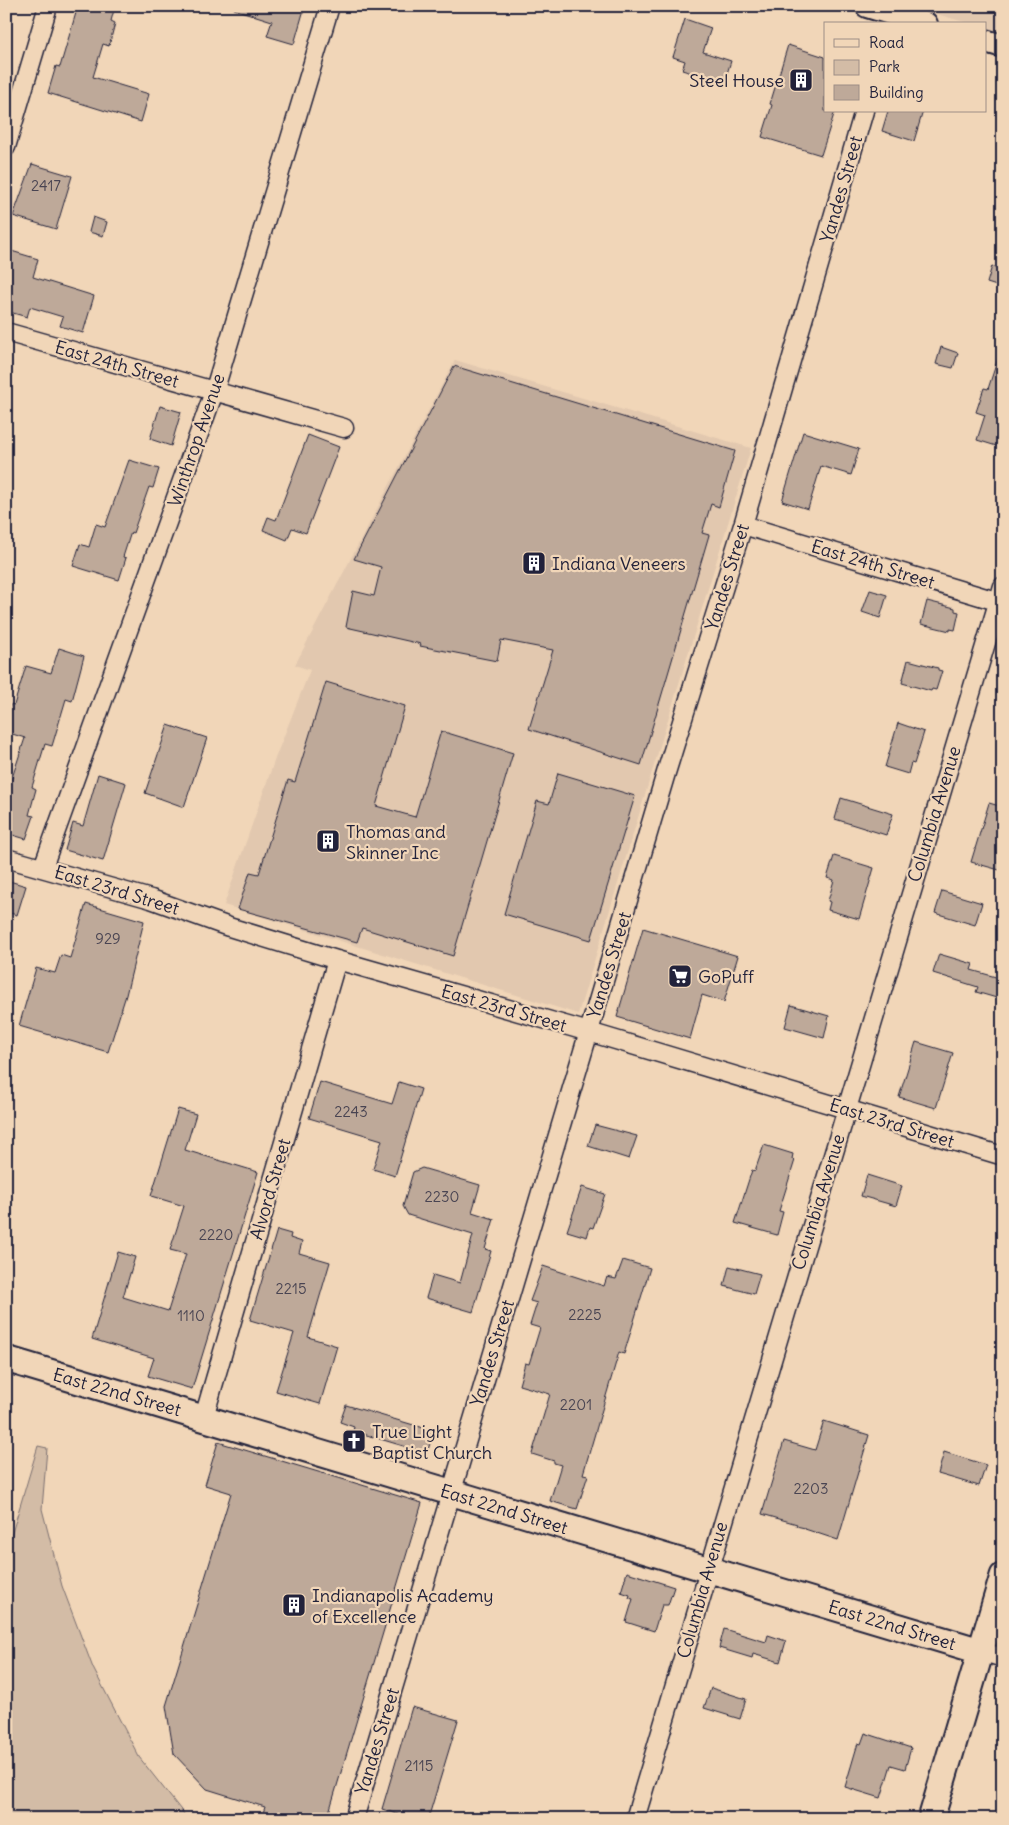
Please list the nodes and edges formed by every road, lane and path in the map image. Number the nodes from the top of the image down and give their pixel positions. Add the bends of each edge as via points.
1 (48, 6) edge
2 (330, 6) edge
3 (867, 6) edge
4 (891, 19) edge
5 (912, 22) edge
6 (986, 41) edge
7 (1003, 46) edge
8 (864, 112) edge
9 (6, 147) edge
10 (6, 332) edge
11 (214, 392) junction
12 (344, 428) dead end
13 (743, 525) junction
14 (1001, 597) edge
15 (6, 858) edge
16 (44, 868) junction
17 (337, 960) junction
18 (589, 1032) junction
19 (846, 1109) junction
20 (1003, 1156) edge
21 (6, 1359) edge
22 (204, 1418) junction
23 (450, 1493) junction
24 (708, 1570) junction
25 (1003, 1576) edge
26 (991, 1655) edge
27 (354, 1819) edge
28 (635, 1819) edge
29 (930, 1819) edge

1 - 9 street
2 - 11 street, Winthrop Avenue
3 - 4 street
4 - 5 street
6 - 7 street
8 - 13 street, Yandes Street
10 - 11 street, East 24th Street
11 - 12 street, East 24th Street
11 - 16 street, Winthrop Avenue
13 - 14 street, East 24th Street
13 - 18 street, Yandes Street
14 - 19 street, Columbia Avenue
15 - 16 street, East 23rd Street
16 - 17 street, East 23rd Street
17 - 18 street, East 23rd Street
17 - 22 street, Alvord Street
18 - 19 street, East 23rd Street
18 - 23 street, Yandes Street
19 - 20 street, East 23rd Street
19 - 24 street, Columbia Avenue
21 - 22 main road, East 22nd Street
22 - 23 main road, East 22nd Street
23 - 24 main road, East 22nd Street
23 - 27 street, Yandes Street
24 - 26 main road, East 22nd Street
24 - 28 street, Columbia Avenue
25 - 26 main road
26 - 29 main road

